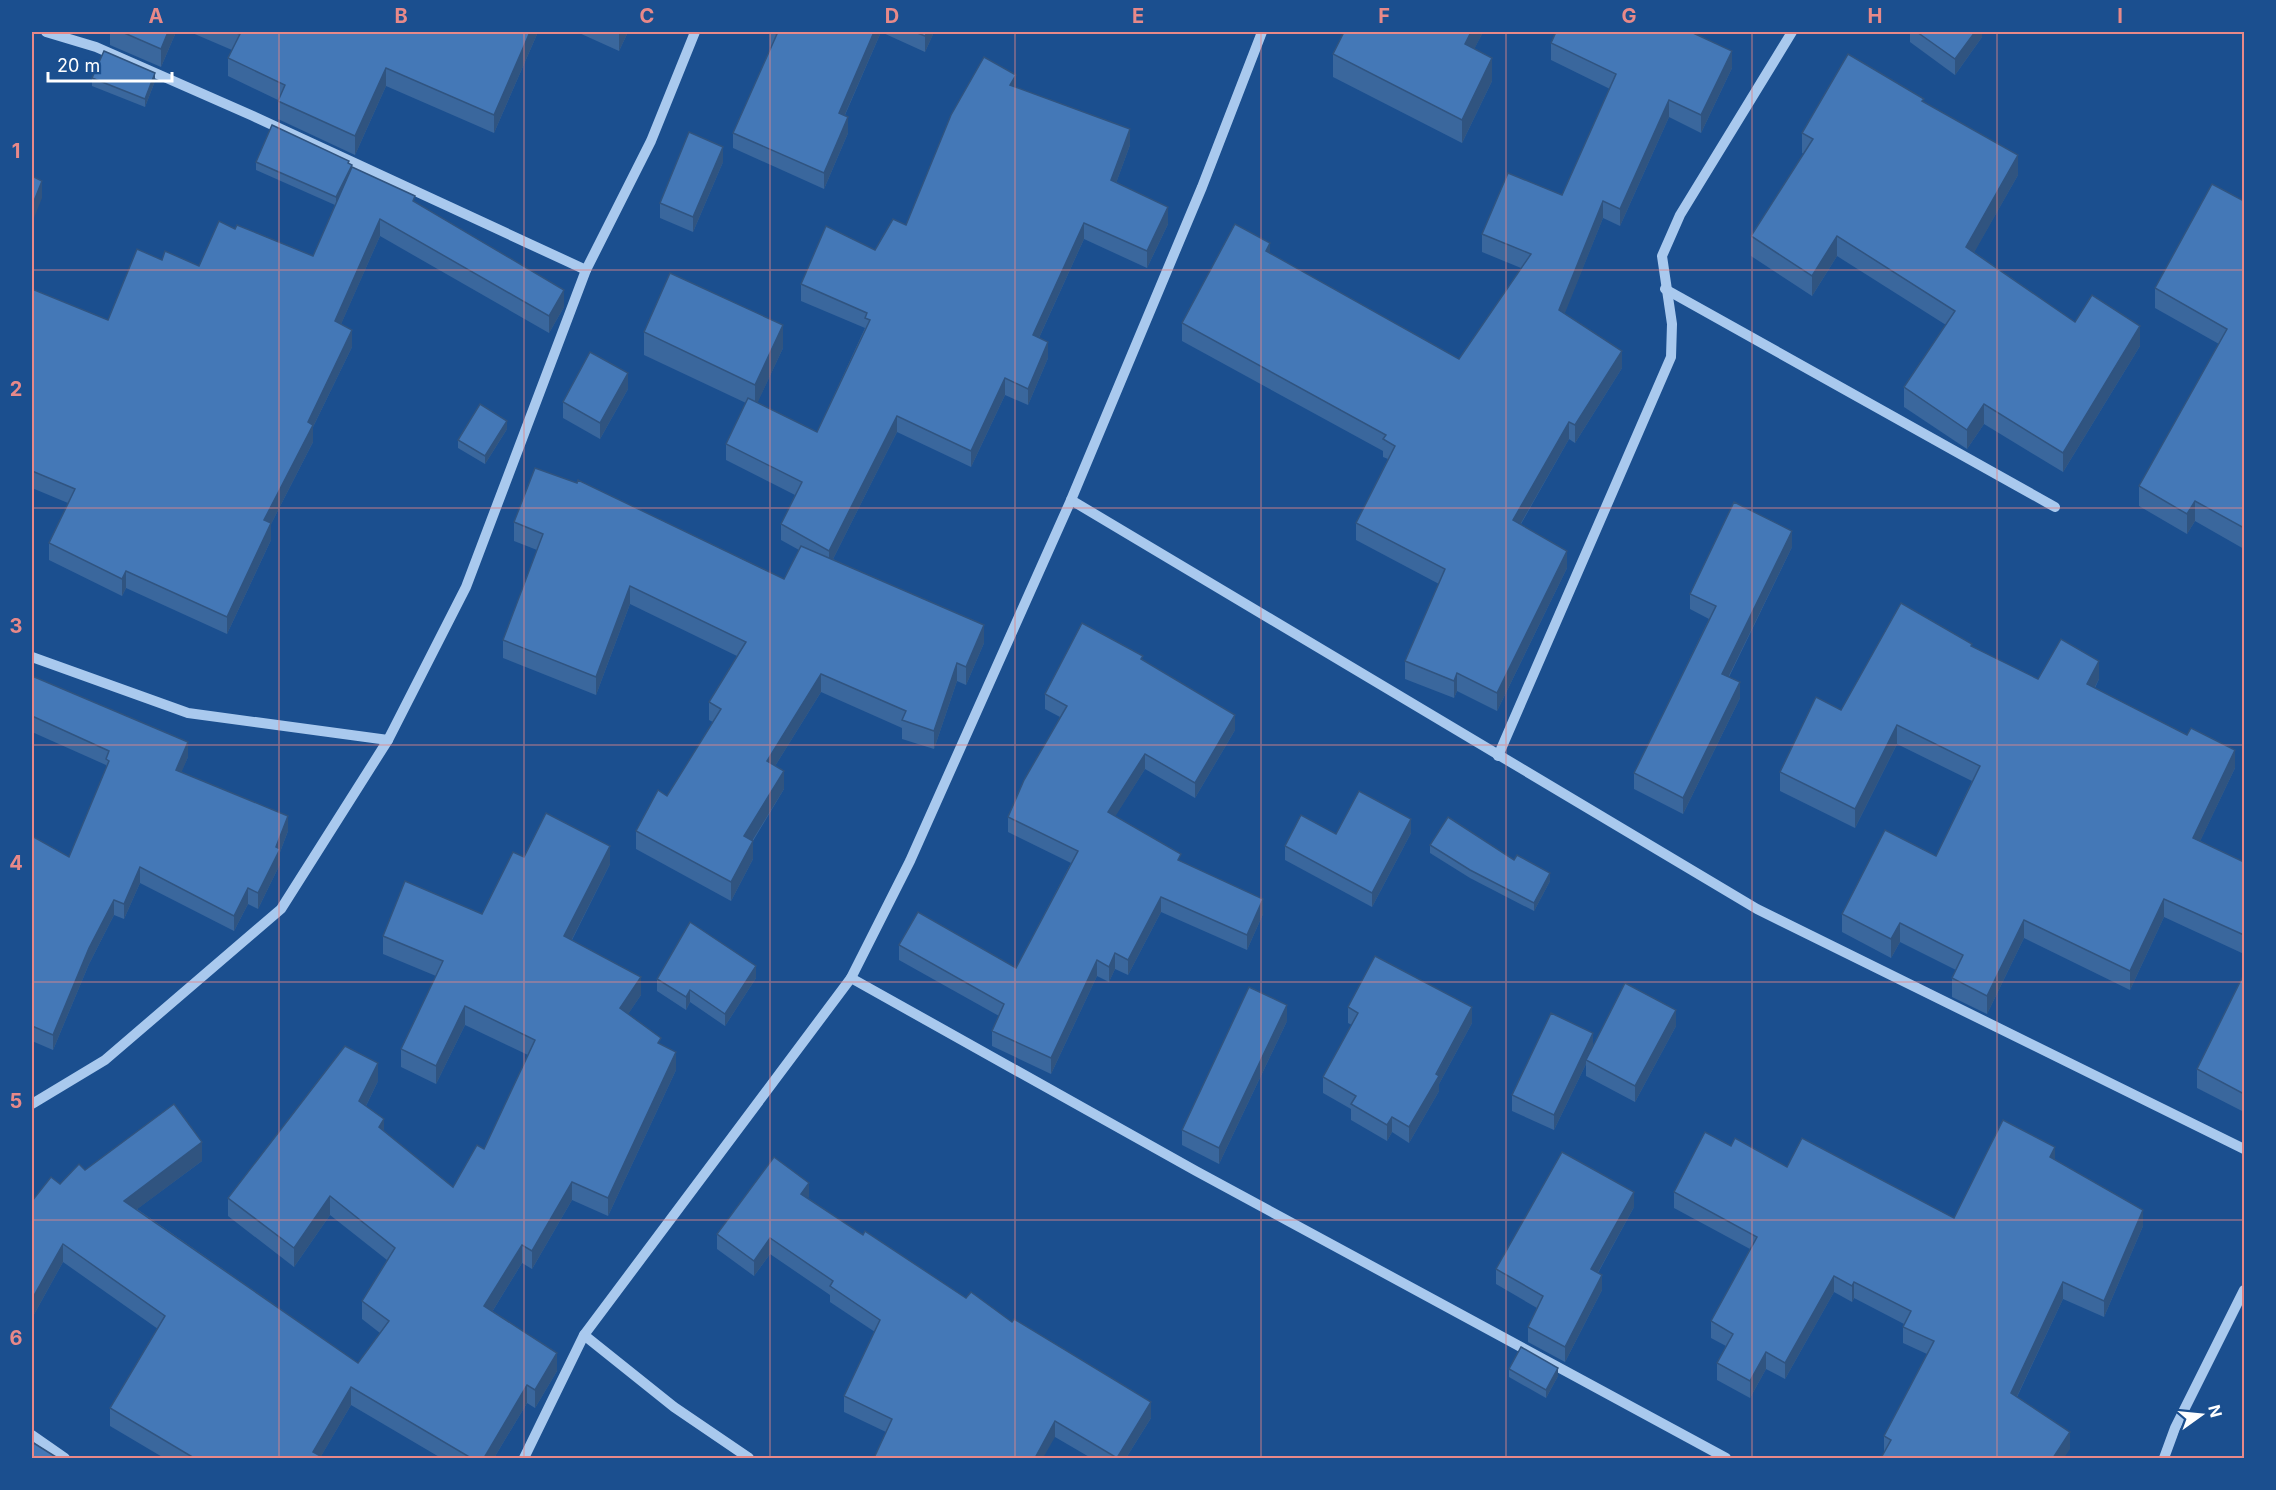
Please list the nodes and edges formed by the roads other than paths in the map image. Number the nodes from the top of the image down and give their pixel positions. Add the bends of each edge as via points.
1 (46, 32) edge
2 (695, 32) edge
3 (1262, 32) edge
4 (1792, 32) edge
5 (586, 270) junction
6 (1665, 289) junction
7 (1071, 500) junction
8 (2055, 507) dead end
9 (32, 657) edge
10 (388, 740) junction
11 (1498, 756) junction
12 (851, 978) junction
13 (32, 1104) edge
14 (2244, 1149) edge
15 (2244, 1290) edge
16 (584, 1335) junction
17 (32, 1435) edge
18 (65, 1458) edge
19 (524, 1458) edge
20 (749, 1458) edge
21 (1726, 1458) edge
22 (2164, 1458) edge

1 - 5 street via 96,47 253,116
2 - 5 street via 651,141
3 - 7 street via 1202,187
4 - 6 street via 1680,215 1662,256
5 - 10 street via 466,587
6 - 8 street
6 - 11 street via 1672,324 1671,357
7 - 11 street
7 - 12 street via 910,861
9 - 10 street via 188,713
10 - 13 street via 281,909 105,1060
11 - 14 street via 1757,909
12 - 16 street
12 - 21 street via 1196,1171
15 - 22 street
16 - 19 street
16 - 20 street via 674,1407
17 - 18 street

